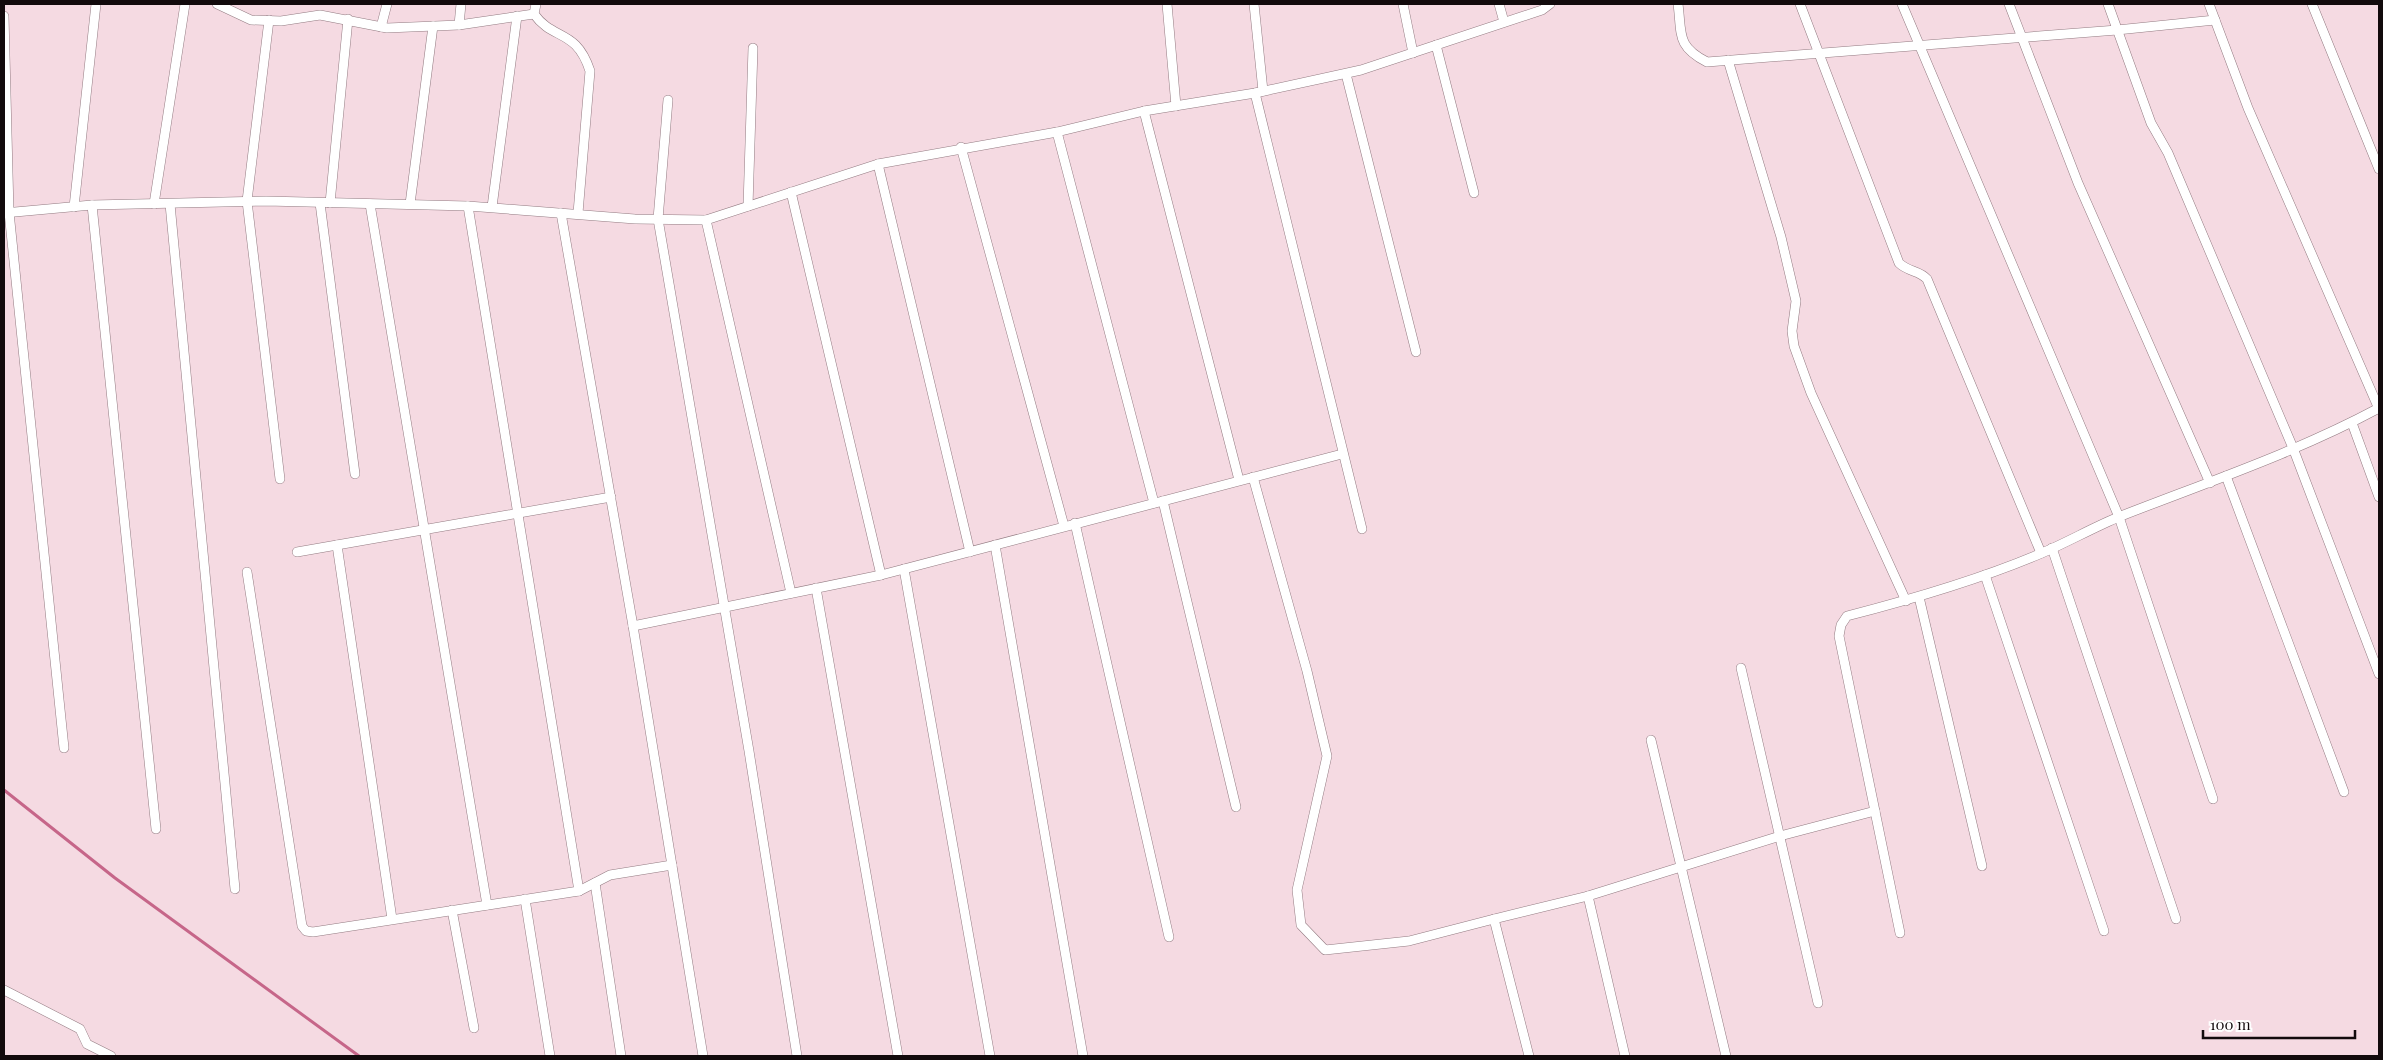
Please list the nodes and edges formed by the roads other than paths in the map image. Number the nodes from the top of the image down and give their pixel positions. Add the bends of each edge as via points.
1 (96, 4) edge
2 (185, 4) edge
3 (217, 4) edge
4 (387, 4) edge
5 (461, 4) edge
6 (536, 4) edge
7 (1167, 4) edge
8 (1254, 4) edge
9 (1402, 4) edge
10 (1499, 4) edge
11 (1550, 4) edge
12 (1678, 4) edge
13 (1800, 4) edge
14 (1902, 4) edge
15 (2009, 4) edge
16 (2108, 4) edge
17 (2209, 4) edge
18 (2312, 4) edge
19 (534, 14) junction
20 (4, 16) edge
21 (517, 16) junction
22 (348, 19) junction
23 (269, 20) junction
24 (2215, 20) junction
25 (1504, 22) junction
26 (459, 25) junction
27 (434, 26) junction
28 (381, 27) junction
29 (2117, 30) junction
30 (2022, 37) junction
31 (1918, 44) junction
32 (1436, 45) junction
33 (754, 48) dead end
34 (1818, 52) junction
35 (1413, 53) junction
36 (1728, 60) junction
37 (1346, 74) junction
38 (1259, 92) junction
39 (668, 100) dead end
40 (1176, 106) junction
41 (1144, 112) junction
42 (1057, 132) junction
43 (961, 147) junction
44 (878, 164) junction
45 (2379, 169) edge
46 (791, 192) junction
47 (1474, 192) dead end
48 (248, 201) junction
49 (320, 202) junction
50 (330, 203) junction
51 (154, 204) junction
52 (170, 204) junction
53 (370, 204) junction
54 (410, 204) junction
55 (92, 205) junction
56 (74, 206) junction
57 (468, 206) junction
58 (748, 206) junction
59 (492, 207) junction
60 (6, 213) edge
61 (561, 213) junction
62 (578, 213) junction
63 (658, 220) junction
64 (706, 220) junction
65 (1416, 352) dead end
66 (2379, 408) edge
67 (2352, 423) junction
68 (2293, 448) junction
69 (1342, 454) junction
70 (355, 474) dead end
71 (2226, 476) junction
72 (1253, 477) junction
73 (280, 479) dead end
74 (1238, 480) junction
75 (2210, 483) junction
76 (611, 497) junction
77 (2379, 497) edge
78 (1158, 502) junction
79 (516, 514) junction
80 (2119, 517) junction
81 (1074, 523) junction
82 (1064, 526) junction
83 (1362, 529) dead end
84 (424, 530) junction
85 (337, 545) junction
86 (995, 545) junction
87 (2052, 548) junction
88 (297, 552) dead end
89 (970, 552) junction
90 (2041, 553) junction
91 (904, 569) junction
92 (247, 572) dead end
93 (881, 574) junction
94 (1984, 575) junction
95 (816, 588) junction
96 (791, 593) junction
97 (1919, 597) junction
98 (1906, 601) junction
99 (724, 607) junction
100 (633, 626) junction
101 (1741, 668) dead end
102 (2379, 674) edge
103 (1652, 740) dead end
104 (64, 748) dead end
105 (2344, 792) dead end
106 (2214, 800) dead end
107 (1236, 807) dead end
108 (1875, 811) junction
109 (156, 829) dead end
110 (1780, 836) junction
111 (672, 864) junction
112 (1682, 866) junction
113 (1982, 866) dead end
114 (595, 883) junction
115 (235, 889) dead end
116 (579, 891) junction
117 (1588, 896) junction
118 (525, 899) junction
119 (487, 905) junction
120 (452, 910) junction
121 (1494, 919) junction
122 (2176, 919) dead end
123 (392, 920) junction
124 (2104, 931) dead end
125 (1900, 933) dead end
126 (1169, 937) dead end
127 (4, 990) edge
128 (1818, 1004) dead end
129 (474, 1028) dead end
130 (112, 1056) edge
131 (550, 1056) edge
132 (622, 1056) edge
133 (703, 1056) edge
134 (798, 1056) edge
135 (898, 1056) edge
136 (990, 1056) edge
137 (1083, 1056) edge
138 (1529, 1056) edge
139 (1625, 1056) edge
140 (1726, 1056) edge

1 - 56 street
2 - 51 street
3 - 23 street via 251,20
4 - 28 street
5 - 26 street
6 - 19 street
7 - 40 street
8 - 38 street
9 - 35 street
10 - 25 street
11 - 25 street via 1542,10
12 - 36 street via 1683,44 1706,62
13 - 34 street
14 - 31 street
15 - 30 street
16 - 29 street
17 - 24 street
18 - 45 street
19 - 21 street
19 - 62 street via 539,22 573,41 585,55 590,71
20 - 60 street
21 - 26 street
21 - 59 street
22 - 23 street via 320,15
22 - 28 street
22 - 50 street
23 - 48 street
24 - 29 street
24 - 66 street via 2248,108
25 - 32 street
26 - 27 street
27 - 28 street
27 - 54 street
29 - 30 street
29 - 68 street via 2151,123 2168,153
30 - 31 street
30 - 75 street via 2078,183
31 - 34 street
31 - 80 street
32 - 35 street
32 - 47 street
33 - 58 street
34 - 36 street
34 - 90 street via 1899,263 1927,279
35 - 37 street
36 - 98 street via 1792,282 1796,301 1792,331 1794,346 1811,393
37 - 38 street
37 - 65 street
38 - 40 street
38 - 69 street
39 - 63 street
40 - 41 street
41 - 42 street
41 - 74 street
42 - 43 street
42 - 78 street
43 - 44 street
43 - 82 street
44 - 46 street
44 - 89 street
46 - 58 street
46 - 93 street
48 - 49 street
48 - 52 street
48 - 73 street
49 - 50 street
49 - 70 street
50 - 53 street
51 - 52 street
51 - 55 street
52 - 115 street
53 - 54 street
53 - 84 street
54 - 57 street
55 - 56 street
55 - 109 street
56 - 60 street
57 - 59 street
57 - 79 street
58 - 64 street
59 - 61 street
60 - 104 street
61 - 62 street
61 - 76 street
62 - 63 street
63 - 64 street
63 - 99 street
64 - 96 street
66 - 67 street
67 - 68 street
67 - 77 street
68 - 71 street
68 - 102 street
69 - 72 street
69 - 83 street
71 - 75 street
71 - 105 street
72 - 74 street
72 - 121 street via 1327,756 1297,890 1301,925 1325,950 1410,940
74 - 78 street
75 - 80 street
76 - 79 street
76 - 100 street
78 - 81 street
78 - 107 street
79 - 84 street
79 - 116 street
80 - 87 street
80 - 106 street
81 - 82 street
81 - 126 street
82 - 86 street
84 - 85 street
84 - 119 street
85 - 88 street
85 - 123 street
86 - 89 street
86 - 137 street
87 - 90 street
87 - 122 street
89 - 91 street
90 - 94 street
91 - 93 street
91 - 136 street
92 - 123 street via 302,926 313,932
93 - 95 street
94 - 97 street
94 - 124 street
95 - 96 street
95 - 135 street
96 - 99 street
97 - 98 street
97 - 113 street
98 - 108 street via 1847,616 1839,636
99 - 100 street
99 - 134 street
100 - 111 street
101 - 110 street
103 - 112 street
108 - 110 street
108 - 125 street
110 - 112 street
110 - 128 street
111 - 114 street via 610,875
111 - 133 street
112 - 117 street
112 - 140 street
114 - 116 street
114 - 132 street
116 - 118 street
117 - 121 street
117 - 139 street
118 - 119 street
118 - 131 street
119 - 120 street
120 - 123 street
120 - 129 street
121 - 138 street
127 - 130 street via 80,1029 87,1044

